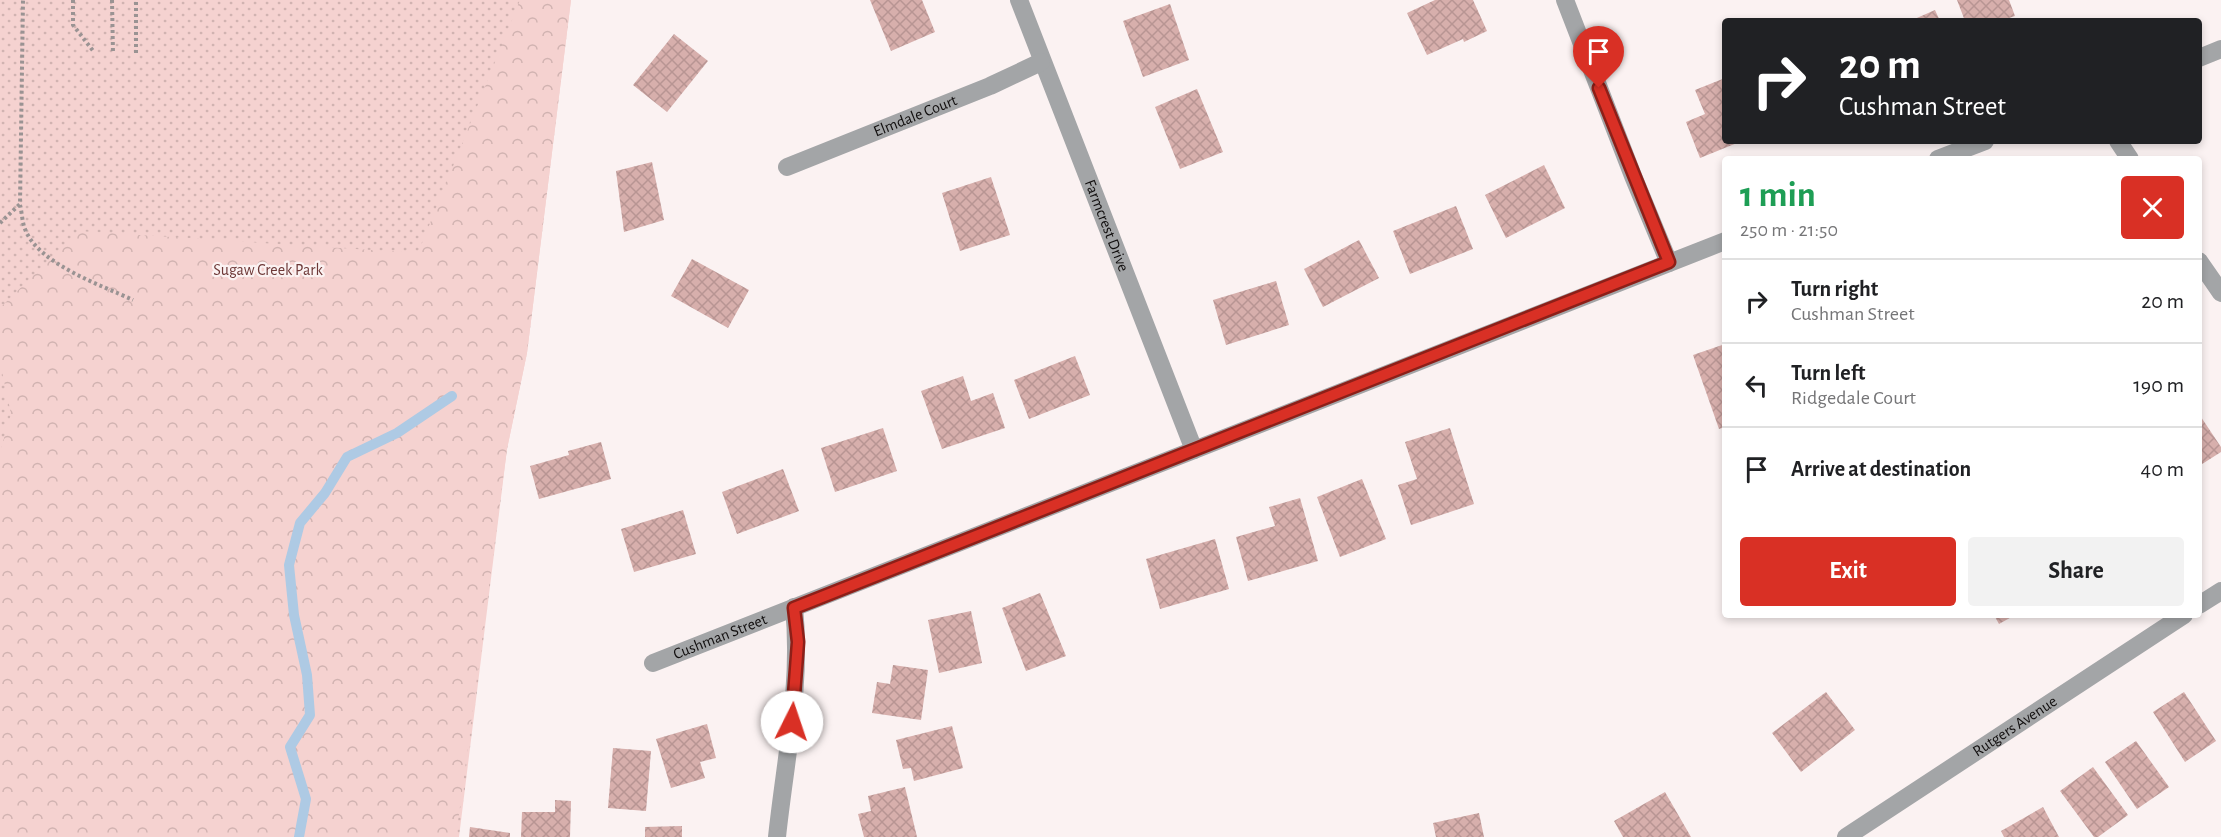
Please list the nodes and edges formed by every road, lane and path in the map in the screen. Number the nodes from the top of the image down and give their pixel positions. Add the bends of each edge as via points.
1 (23, 0) edge
2 (73, 0) edge
3 (112, 0) edge
4 (136, 0) edge
5 (1018, 0) edge
6 (1564, 0) edge
7 (2221, 49) edge
8 (94, 52) dead end
9 (113, 53) dead end
10 (136, 53) dead end
11 (2202, 57) edge
12 (1041, 62) junction
13 (1977, 144) edge
14 (1946, 156) edge
15 (787, 167) dead end
16 (20, 204) junction
17 (0, 222) edge
18 (1722, 242) edge
19 (1669, 262) junction
20 (2202, 265) edge
21 (2221, 293) edge
22 (133, 300) dead end
23 (1194, 450) junction
24 (2221, 591) edge
25 (2202, 603) edge
26 (794, 608) junction
27 (2179, 618) edge
28 (653, 663) dead end
29 (777, 837) edge
30 (1846, 837) edge

1 - 16 path
2 - 8 path via 72,25
3 - 9 path
4 - 10 path
5 - 12 street, Farmcrest Drive
6 - 19 street
7 - 11 street
12 - 15 street, Elmdale Court
12 - 23 street, Farmcrest Drive
13 - 14 street
16 - 17 path
16 - 22 path via 25,229 36,247 69,270
18 - 19 street, Cushman Street
19 - 23 street, Cushman Street
20 - 21 street
23 - 26 street, Cushman Street
24 - 25 street
26 - 28 street, Cushman Street
26 - 29 street via 798,642
27 - 30 street, Rutgers Avenue

